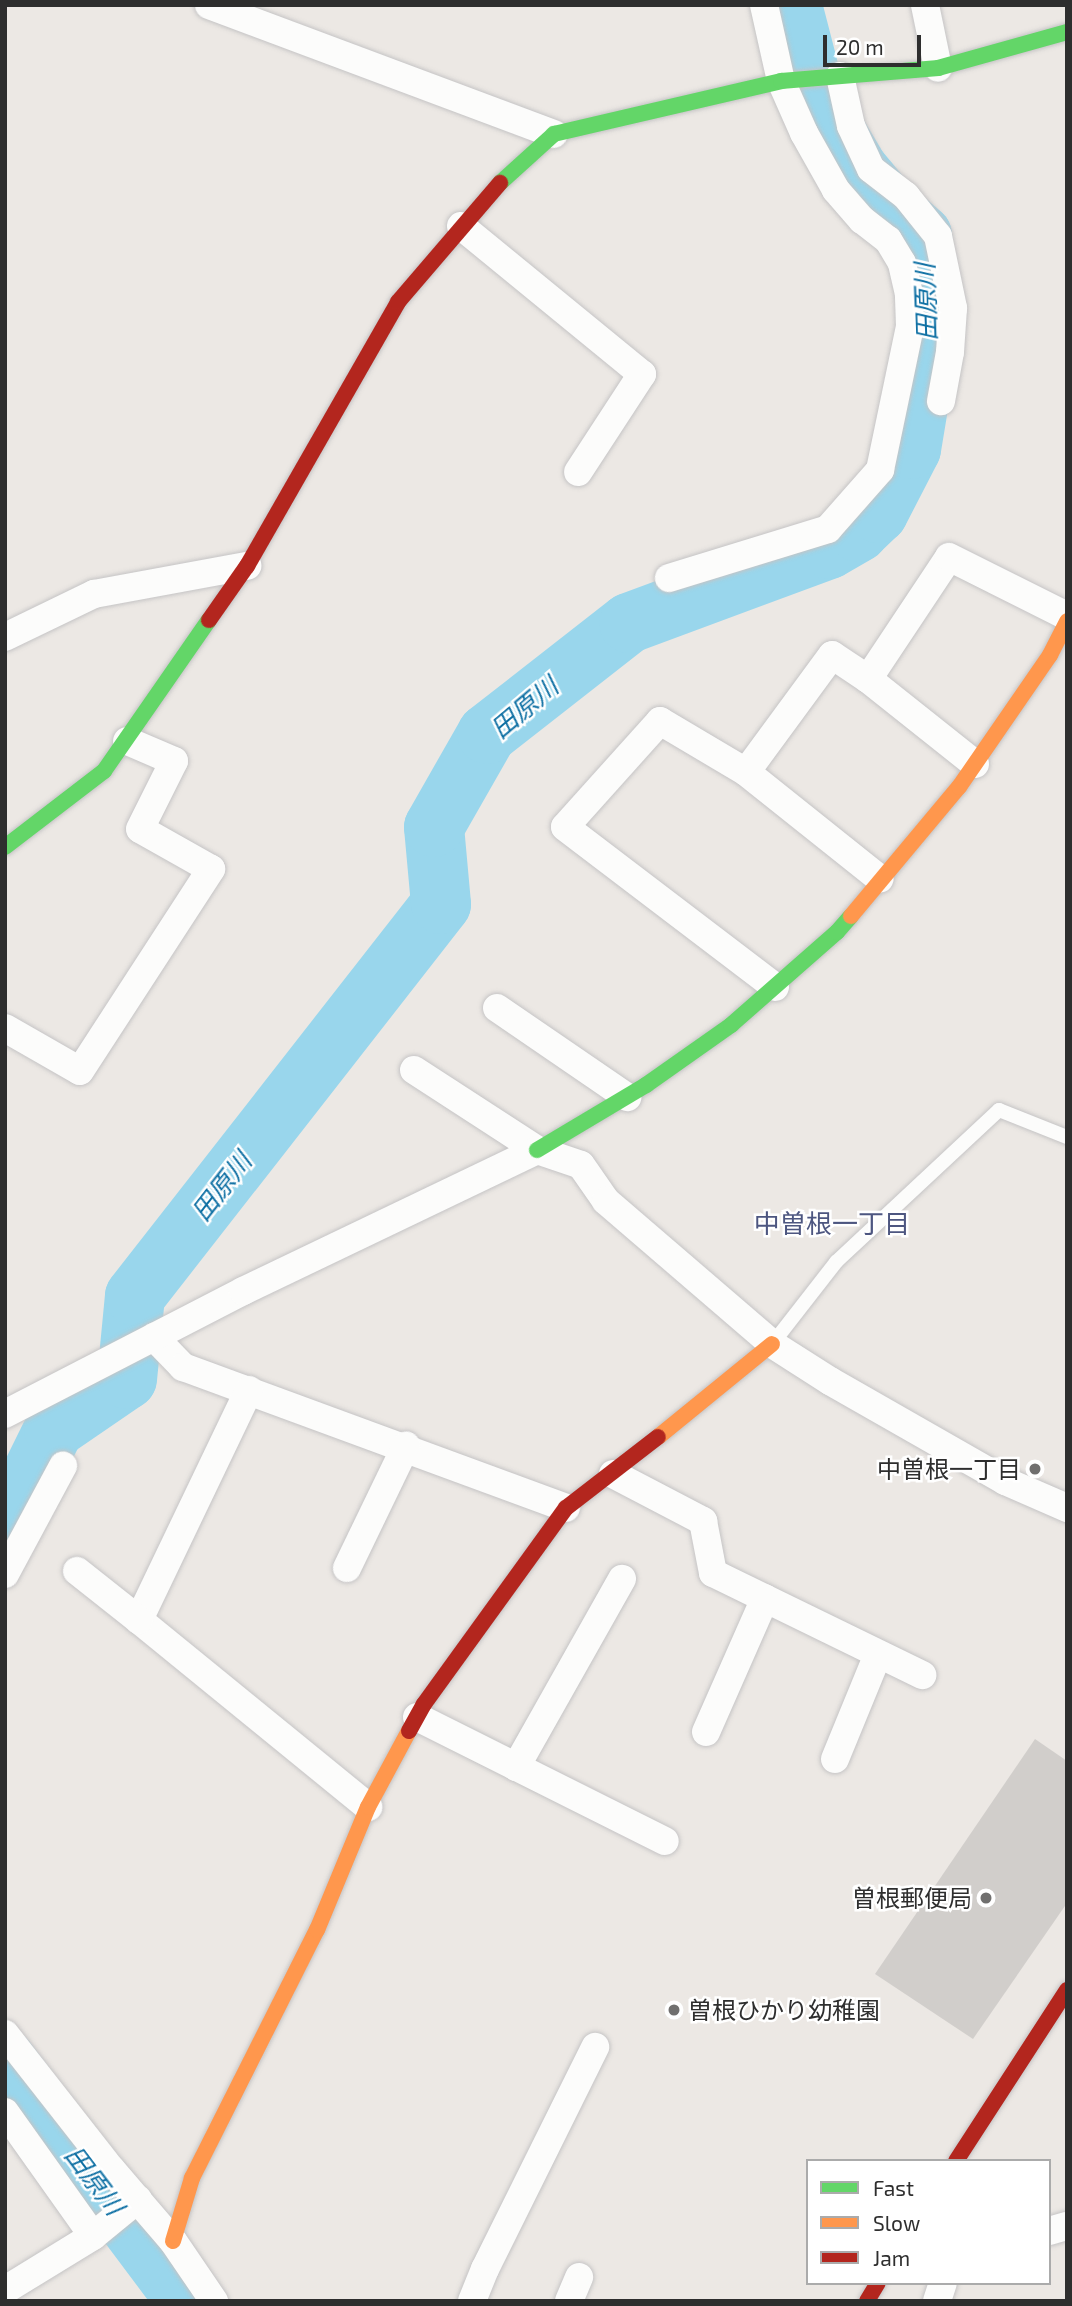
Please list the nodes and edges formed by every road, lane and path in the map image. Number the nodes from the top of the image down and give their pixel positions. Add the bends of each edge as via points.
1 (209, 5) edge
2 (764, 5) edge
3 (925, 5) edge
4 (1067, 32) edge
5 (938, 68) junction
6 (840, 76) junction
7 (780, 82) junction
8 (554, 134) junction
9 (461, 226) junction
10 (941, 401) dead end
11 (578, 472) dead end
12 (247, 566) junction
13 (669, 578) dead end
14 (1067, 616) edge
15 (1067, 621) edge
16 (5, 637) edge
17 (869, 679) junction
18 (127, 741) junction
19 (975, 764) junction
20 (746, 772) junction
21 (5, 847) edge
22 (880, 878) junction
23 (775, 987) junction
24 (497, 1008) dead end
25 (5, 1028) edge
26 (414, 1070) dead end
27 (627, 1097) junction
28 (1067, 1137) edge
29 (537, 1150) junction
30 (154, 1337) junction
31 (772, 1344) junction
32 (249, 1390) junction
33 (5, 1414) edge
34 (406, 1446) junction
35 (63, 1466) dead end
36 (613, 1474) junction
37 (566, 1508) junction
38 (1067, 1508) edge
39 (347, 1568) dead end
40 (77, 1572) dead end
41 (5, 1574) edge
42 (622, 1579) dead end
43 (765, 1598) junction
44 (139, 1620) junction
45 (878, 1654) junction
46 (922, 1675) dead end
47 (417, 1717) junction
48 (706, 1732) dead end
49 (835, 1759) dead end
50 (516, 1767) junction
51 (368, 1807) junction
52 (664, 1841) dead end
53 (1067, 1990) edge
54 (5, 2034) edge
55 (595, 2047) dead end
56 (5, 2112) edge
57 (957, 2159) edge
58 (138, 2199) junction
59 (93, 2236) junction
60 (173, 2241) junction
61 (877, 2285) edge
62 (5, 2290) edge
63 (214, 2301) edge
64 (472, 2301) edge
65 (867, 2301) edge

1 - 8 street
2 - 7 street
3 - 5 street
4 - 5 street
5 - 6 street
6 - 7 street
6 - 10 street via 851,127 871,169 906,196 938,236 953,309
7 - 8 street
7 - 13 street via 836,190 862,220 888,240 902,263 910,326 890,433 880,470 828,529
8 - 9 street via 485,197
9 - 11 street via 642,374
9 - 12 street via 397,302
12 - 16 street via 94,594
12 - 18 street
14 - 17 street via 949,557
15 - 19 street via 1050,655
17 - 19 street
17 - 20 street via 832,655
18 - 21 street via 104,771
18 - 25 street via 174,761 140,829 211,870 80,1071
19 - 22 street
20 - 22 street
20 - 23 street via 660,720 565,827
22 - 23 street via 838,932
23 - 27 street via 731,1025
24 - 27 street
26 - 29 street
27 - 29 street
28 - 31 lane via 999,1110 836,1262
29 - 30 street
29 - 31 street via 581,1166 606,1201
30 - 32 street via 183,1367
30 - 33 street
31 - 36 street
31 - 38 street via 1004,1481
32 - 34 street
32 - 44 street
34 - 37 street
34 - 39 street
35 - 41 street
36 - 37 street
36 - 43 street via 703,1521 713,1573
37 - 47 street
40 - 44 street
42 - 50 street
43 - 45 street
43 - 48 street
44 - 51 street
45 - 46 street
45 - 49 street
47 - 50 street
47 - 51 street
50 - 52 street
51 - 60 street via 317,1930 192,2178
53 - 57 street
54 - 58 street
55 - 64 street
56 - 59 street
58 - 59 street
58 - 60 street
59 - 62 street
60 - 63 street
61 - 65 street

